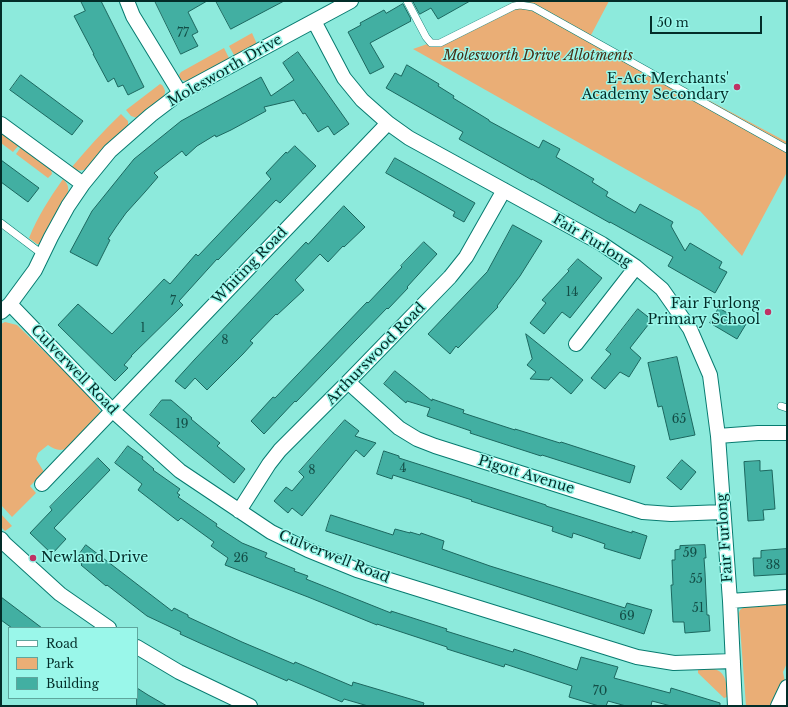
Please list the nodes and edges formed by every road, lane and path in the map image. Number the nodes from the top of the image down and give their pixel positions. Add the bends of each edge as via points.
1 (127, 1) edge
2 (351, 1) edge
3 (407, 1) edge
4 (314, 21) junction
5 (180, 93) junction
6 (388, 123) junction
7 (1, 124) edge
8 (787, 149) edge
9 (83, 184) junction
10 (504, 190) junction
11 (1, 223) edge
12 (42, 254) junction
13 (636, 267) junction
14 (6, 308) edge
15 (576, 344) dead end
16 (348, 382) junction
17 (112, 410) junction
18 (787, 433) edge
19 (718, 436) junction
20 (42, 484) dead end
21 (239, 511) junction
22 (723, 512) junction
23 (2, 543) edge
24 (787, 597) edge
25 (730, 601) junction
26 (108, 627) edge
27 (138, 648) edge
28 (732, 661) junction
29 (787, 687) edge
30 (250, 706) edge
31 (735, 706) edge
32 (778, 706) edge

1 - 5 street via 133,16
2 - 4 street, Molesworth Drive
3 - 8 lane via 431,43 440,43 514,6 533,7
4 - 5 street, Molesworth Drive
4 - 6 street, Fair Furlong via 344,78 362,100
5 - 9 street, Molesworth Drive via 110,152
6 - 10 street, Fair Furlong via 409,138
6 - 17 street, Whiting Road
7 - 9 street
9 - 12 street, Molesworth Drive
10 - 13 street, Fair Furlong via 602,244
10 - 16 street, Arthurswood Road via 466,257 450,277
11 - 12 lane
12 - 14 street, Molesworth Drive via 35,270
13 - 15 street
13 - 19 street, Fair Furlong via 662,289 690,329 710,375
14 - 17 street, Culverwell Road
16 - 21 street, Arthurswood Road via 280,450
16 - 22 street, Pigott Avenue via 399,428 435,446 643,512
17 - 20 street, Whiting Road
17 - 21 street, Culverwell Road via 180,471
18 - 19 street
19 - 22 street, Fair Furlong
21 - 28 street, Culverwell Road via 271,532 357,570 637,657 674,663
22 - 25 street, Fair Furlong
23 - 26 street via 60,594
24 - 25 street, Fair Furlong
25 - 28 street, Fair Furlong
27 - 30 street via 178,672
28 - 31 street, Fair Furlong
29 - 32 street

